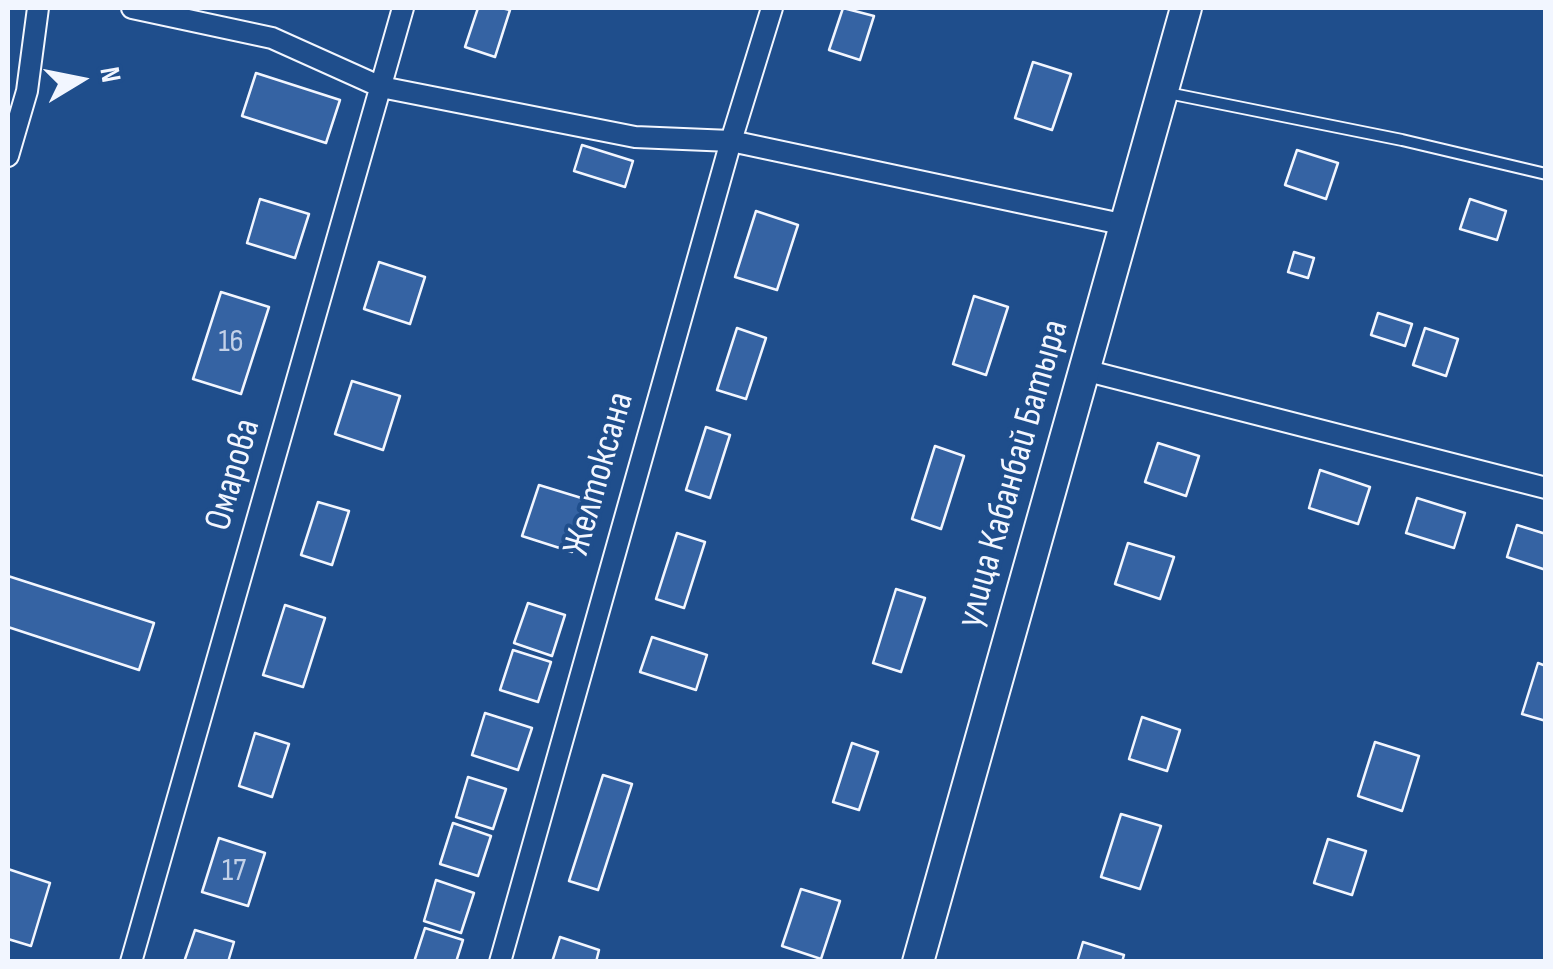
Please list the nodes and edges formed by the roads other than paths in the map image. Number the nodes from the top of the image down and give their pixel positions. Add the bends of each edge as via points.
1 (38, 8) edge
2 (132, 8) edge
3 (402, 8) edge
4 (772, 8) edge
5 (1186, 8) edge
6 (380, 87) junction
7 (1162, 92) junction
8 (730, 140) junction
9 (8, 156) edge
10 (1546, 174) edge
11 (1126, 225) junction
12 (1084, 370) junction
13 (1546, 488) edge
14 (132, 962) edge
15 (500, 962) edge
16 (918, 962) edge

1 - 9 street via 28,91
2 - 6 street via 272,38
3 - 6 street, Омарова
4 - 8 street, Желтоксана
5 - 7 street, улица Кабанбай Батыра
6 - 8 street via 635,136
6 - 14 street, Омарова
7 - 10 lane
7 - 11 street, улица Кабанбай Батыра
8 - 11 street
8 - 15 street, Желтоксана
11 - 12 street, улица Кабанбай Батыра
12 - 13 street
12 - 16 street, улица Кабанбай Батыра

